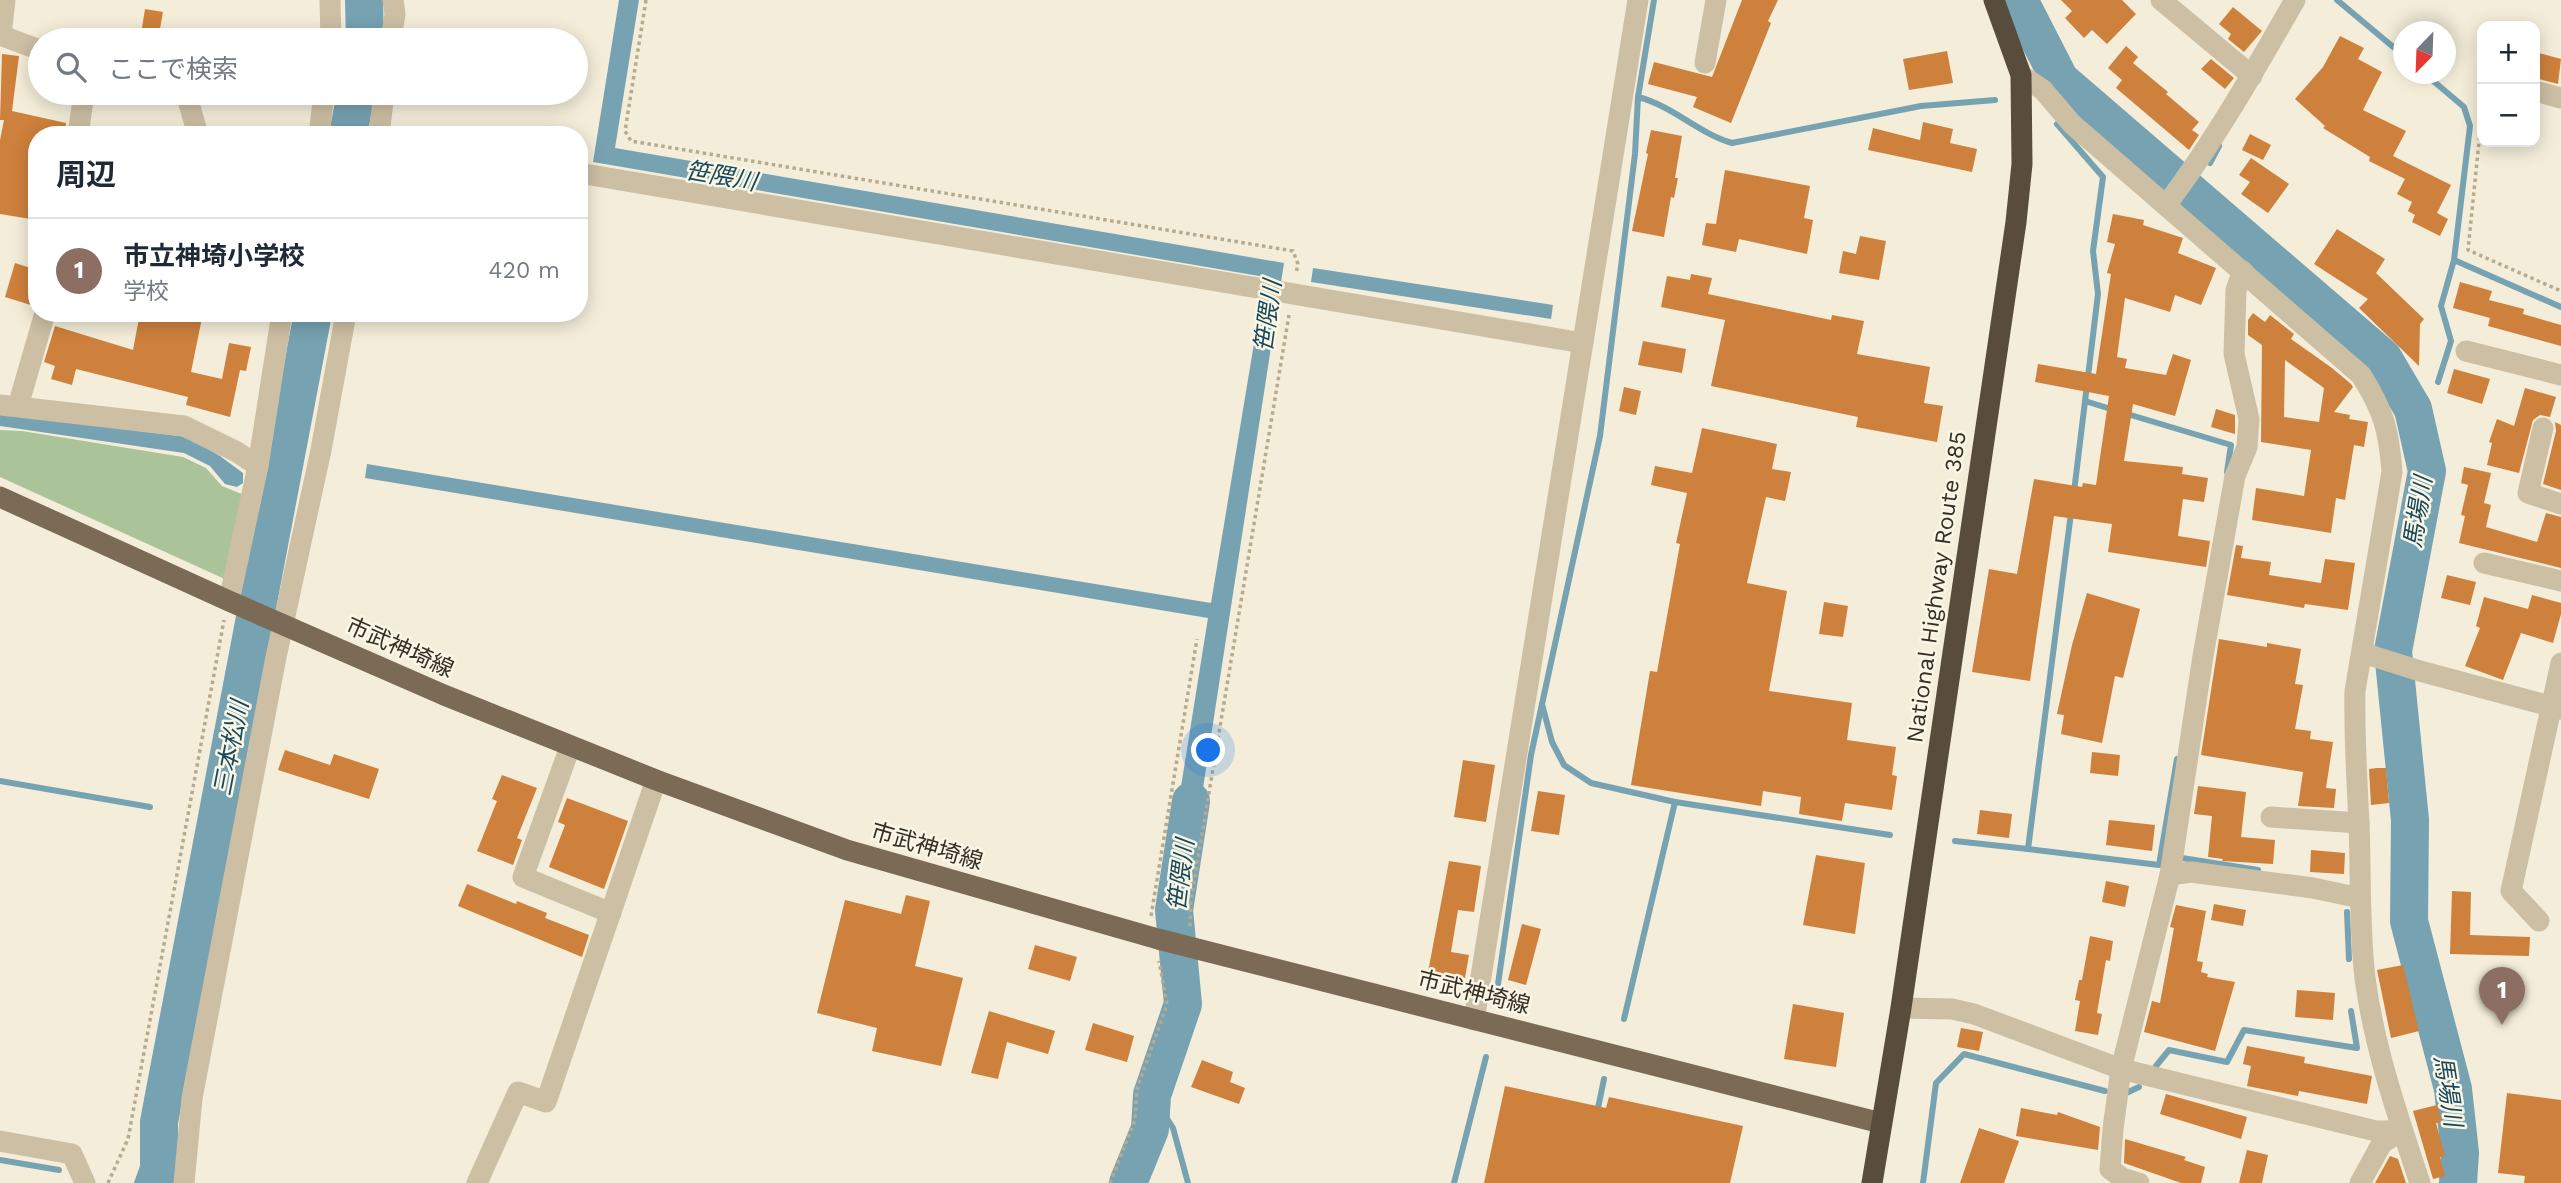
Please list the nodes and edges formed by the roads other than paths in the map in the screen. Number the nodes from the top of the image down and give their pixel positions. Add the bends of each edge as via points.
1 (5, 0) edge
2 (330, 0) edge
3 (393, 0) edge
4 (1638, 0) edge
5 (1994, 0) edge
6 (2161, 0) edge
7 (2295, 0) edge
8 (1712, 1) edge
9 (331, 28) edge
10 (393, 28) edge
11 (0, 35) edge
12 (28, 46) edge
13 (1705, 63) dead end
14 (2021, 75) junction
15 (2252, 76) junction
16 (2540, 92) edge
17 (2561, 98) edge
18 (82, 105) edge
19 (189, 105) edge
20 (323, 105) edge
21 (383, 105) edge
22 (79, 126) edge
23 (195, 126) edge
24 (320, 126) edge
25 (380, 126) edge
26 (588, 175) edge
27 (2167, 204) junction
28 (2243, 271) junction
29 (41, 322) edge
30 (277, 322) edge
31 (344, 322) edge
32 (1583, 343) junction
33 (2466, 351) dead end
34 (2561, 375) edge
35 (9, 405) edge
36 (2543, 428) dead end
37 (258, 466) junction
38 (0, 497) edge
39 (2561, 504) edge
40 (2484, 563) dead end
41 (2561, 581) edge
42 (229, 601) junction
43 (284, 625) junction
44 (2363, 653) junction
45 (2561, 663) edge
46 (2556, 707) edge
47 (570, 747) junction
48 (656, 780) junction
49 (2271, 817) dead end
50 (2359, 824) junction
51 (2170, 875) junction
52 (2360, 898) junction
53 (611, 913) junction
54 (2539, 921) dead end
55 (1901, 1008) junction
56 (1474, 1020) junction
57 (2121, 1069) junction
58 (1881, 1122) junction
59 (2402, 1131) junction
60 (0, 1141) edge
61 (85, 1183) edge
62 (184, 1183) edge
63 (477, 1183) edge
64 (1872, 1183) edge
65 (2139, 1183) edge
66 (2360, 1183) edge
67 (2420, 1183) edge

1 - 11 street
2 - 9 street
3 - 10 street
4 - 32 street
5 - 14 highway, National Highway Route 385
6 - 15 street
7 - 15 street
8 - 13 street
11 - 12 street
14 - 27 street
14 - 55 highway, National Highway Route 385 via 2022,164 2015,222
15 - 27 street
16 - 17 street
18 - 22 street
19 - 23 street
20 - 24 street
21 - 25 street
26 - 32 street
27 - 28 street
28 - 44 street via 2361,375 2378,402 2390,436 2392,472
28 - 51 street via 2236,290 2234,354 2249,419 2247,447 2235,476
29 - 35 street
30 - 37 street
31 - 43 street
32 - 56 street
33 - 34 street
35 - 37 street via 184,426
36 - 39 street via 2528,493
37 - 42 street
38 - 42 main road, 市武神埼線
40 - 41 street
42 - 43 main road, 市武神埼線
43 - 47 main road, 市武神埼線
43 - 62 street via 192,1098
44 - 46 street
44 - 50 street via 2354,727
45 - 46 street
46 - 54 street via 2511,891
47 - 48 main road, 市武神埼線
47 - 53 street via 523,877
48 - 53 street
48 - 56 main road, 市武神埼線 via 847,850 1158,939
49 - 50 street
50 - 52 street
51 - 52 street via 2191,872
51 - 57 street
52 - 59 street via 2365,978
53 - 63 street via 546,1102 518,1092
55 - 57 street via 1974,1014
55 - 58 highway, National Highway Route 385
56 - 58 main road, 市武神埼線
57 - 59 street via 2376,1131
57 - 65 street via 2110,1168
58 - 64 highway, National Highway Route 385
59 - 66 street via 2382,1143
59 - 67 street
60 - 61 street via 72,1154

